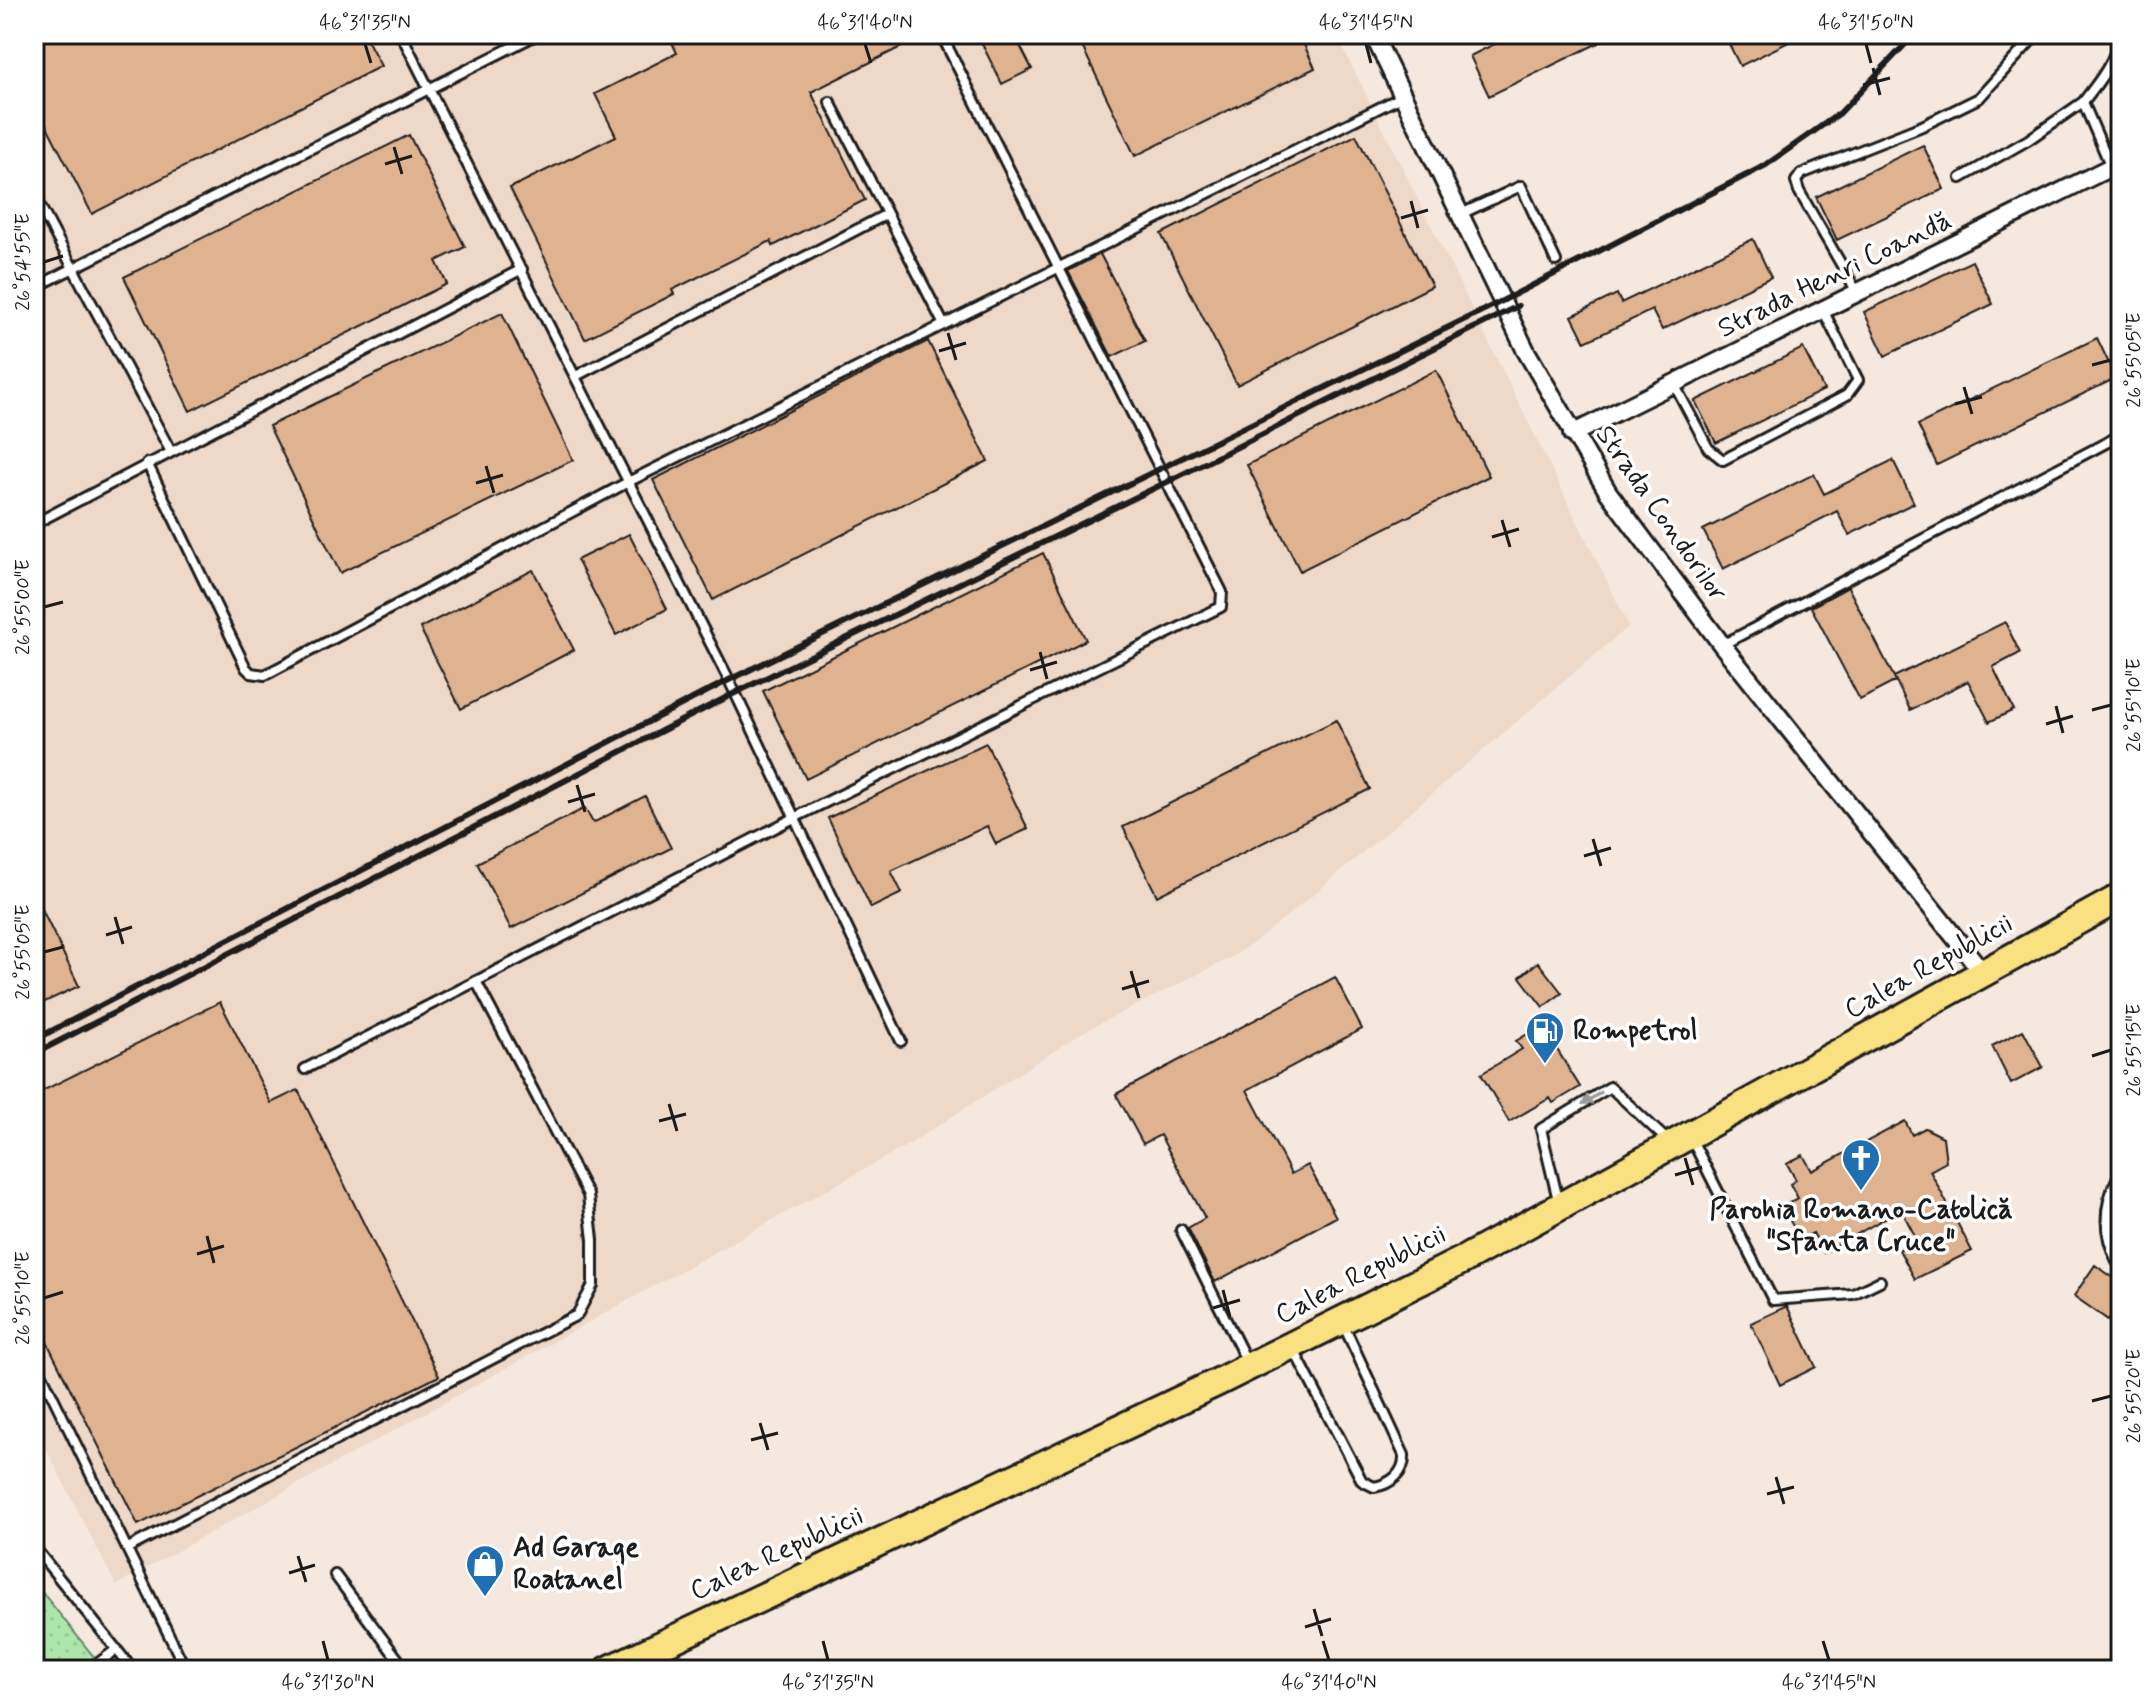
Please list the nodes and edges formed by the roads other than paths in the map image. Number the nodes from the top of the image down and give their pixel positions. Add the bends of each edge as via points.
1 (401, 34) edge
2 (538, 34) edge
3 (941, 34) edge
4 (1373, 34) edge
5 (2037, 34) edge
6 (2121, 34) edge
7 (429, 89) junction
8 (1403, 96) junction
9 (830, 102) dead end
10 (2083, 102) junction
11 (2116, 164) edge
12 (1961, 178) dead end
13 (34, 195) edge
14 (887, 214) junction
15 (1461, 214) junction
16 (1556, 261) dead end
17 (1059, 268) junction
18 (72, 269) junction
19 (522, 269) junction
20 (34, 288) edge
21 (1857, 293) junction
22 (1823, 310) junction
23 (944, 325) junction
24 (576, 376) junction
25 (1674, 384) junction
26 (1572, 434) junction
27 (2121, 435) edge
28 (170, 450) junction
29 (147, 463) junction
30 (630, 481) junction
31 (34, 524) edge
32 (1722, 645) junction
33 (796, 817) junction
34 (2121, 897) edge
35 (1984, 974) junction
36 (476, 981) junction
37 (901, 1041) dead end
38 (305, 1069) dead end
39 (1681, 1141) junction
40 (2121, 1180) edge
41 (1560, 1207) junction
42 (1181, 1230) dead end
43 (2121, 1260) edge
44 (1880, 1281) dead end
45 (1341, 1321) junction
46 (1292, 1345) junction
47 (34, 1358) edge
48 (1249, 1366) junction
49 (34, 1547) edge
50 (128, 1548) junction
51 (335, 1575) dead end
52 (117, 1649) junction
53 (89, 1670) edge
54 (133, 1670) edge
55 (186, 1670) edge
56 (406, 1670) edge
57 (608, 1670) edge

1 - 7 lane
2 - 7 lane
3 - 17 lane
4 - 8 street, Strada Condorilor
5 - 21 lane via 1979,98 1801,174 1796,181
6 - 10 lane via 2119,47
7 - 18 lane
7 - 19 lane
8 - 15 street, Strada Condorilor
8 - 17 lane
9 - 14 lane
10 - 11 lane
10 - 12 lane
11 - 21 street, Strada Henri Coandă
13 - 18 lane
14 - 23 lane
14 - 24 lane
15 - 16 lane via 1521,186
15 - 26 street, Strada Condorilor
17 - 23 lane
17 - 33 lane via 1222,592 1221,607
18 - 20 lane
18 - 28 lane
19 - 24 lane
19 - 28 lane
21 - 22 street, Strada Henri Coandă
22 - 25 street, Strada Henri Coandă
22 - 25 lane via 1858,380 1854,388 1723,460 1708,448
23 - 30 lane
24 - 30 lane
25 - 26 street, Strada Henri Coandă
26 - 32 street, Strada Condorilor via 1608,492
27 - 32 lane
28 - 29 lane
29 - 30 lane via 246,668 257,675 271,673
29 - 31 lane
30 - 33 lane
32 - 35 street, Strada Condorilor
33 - 36 lane
33 - 37 lane
34 - 35 main road, Calea Republicii
35 - 39 main road, Calea Republicii
36 - 38 lane
36 - 50 lane via 588,1195 593,1285 577,1315
39 - 41 main road, Calea Republicii
39 -> 41 lane via 1610,1087 1541,1129
39 - 44 lane via 1773,1300 1853,1294
40 - 43 street via 2112,1197 2110,1225
41 - 45 main road, Calea Republicii
42 - 48 lane
45 - 46 main road, Calea Republicii
45 - 46 lane via 1404,1455 1400,1473 1391,1480 1374,1487 1362,1481
46 - 48 main road, Calea Republicii
47 - 50 lane
48 - 57 main road, Calea Republicii
49 - 52 lane
50 - 55 lane
51 - 56 lane
52 - 53 lane
52 - 54 lane

